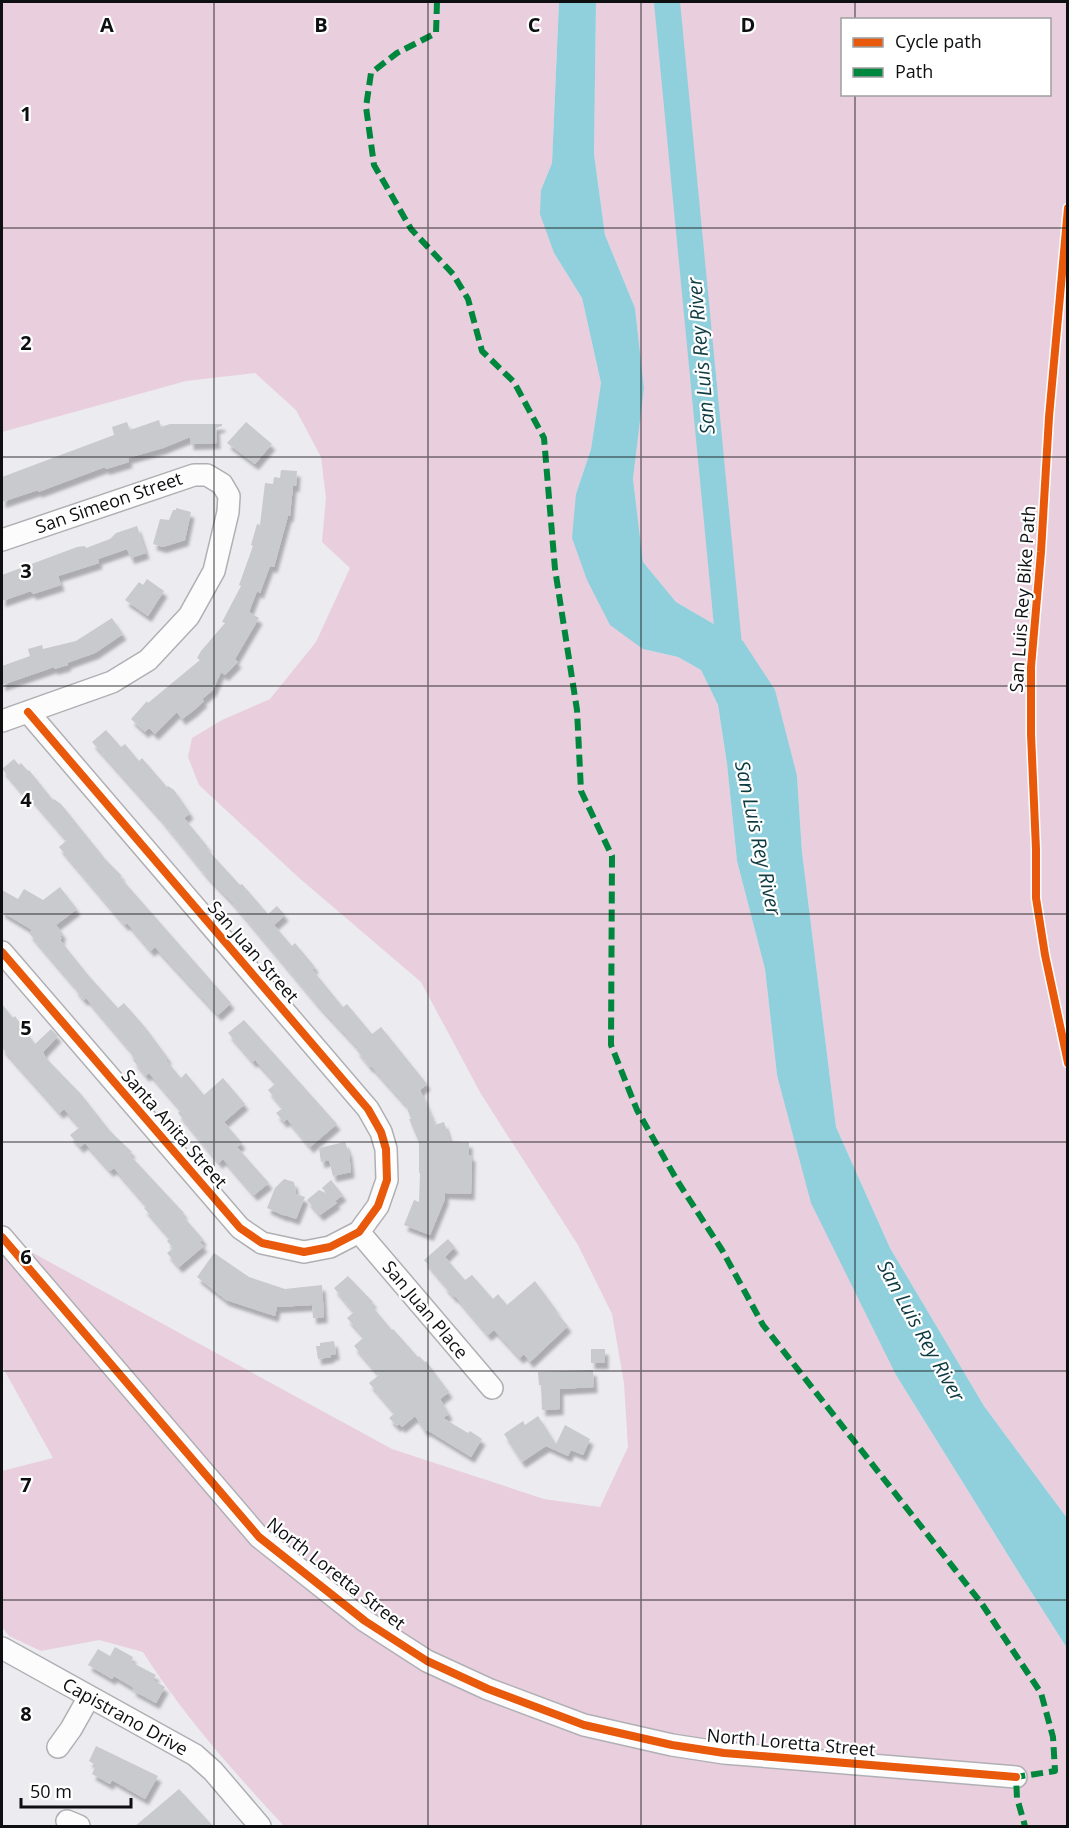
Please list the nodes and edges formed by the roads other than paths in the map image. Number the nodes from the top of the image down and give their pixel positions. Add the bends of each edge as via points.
1 (2, 540) edge
2 (28, 712) junction
3 (2, 721) edge
4 (2, 952) edge
5 (359, 1232) junction
6 (2, 1237) edge
7 (492, 1388) dead end
8 (2, 1648) edge
9 (89, 1697) junction
10 (58, 1747) dead end
11 (1016, 1777) dead end
12 (261, 1827) edge

1 - 2 street, San Simeon Street via 194,475 207,476 222,484 230,496 214,571 189,616 148,660 112,682
2 - 3 street
2 - 5 street, San Juan Street via 368,1109 386,1149 387,1180 378,1206
4 - 5 street, Santa Anita Street via 240,1228 262,1243 304,1252 330,1246
5 - 7 street, San Juan Place
6 - 11 street, North Loretta Street via 259,1537 365,1621 428,1661 488,1689 584,1725 672,1745 724,1754
8 - 9 street, Capistrano Drive
9 - 10 street
9 - 12 street, Capistrano Drive via 195,1755

